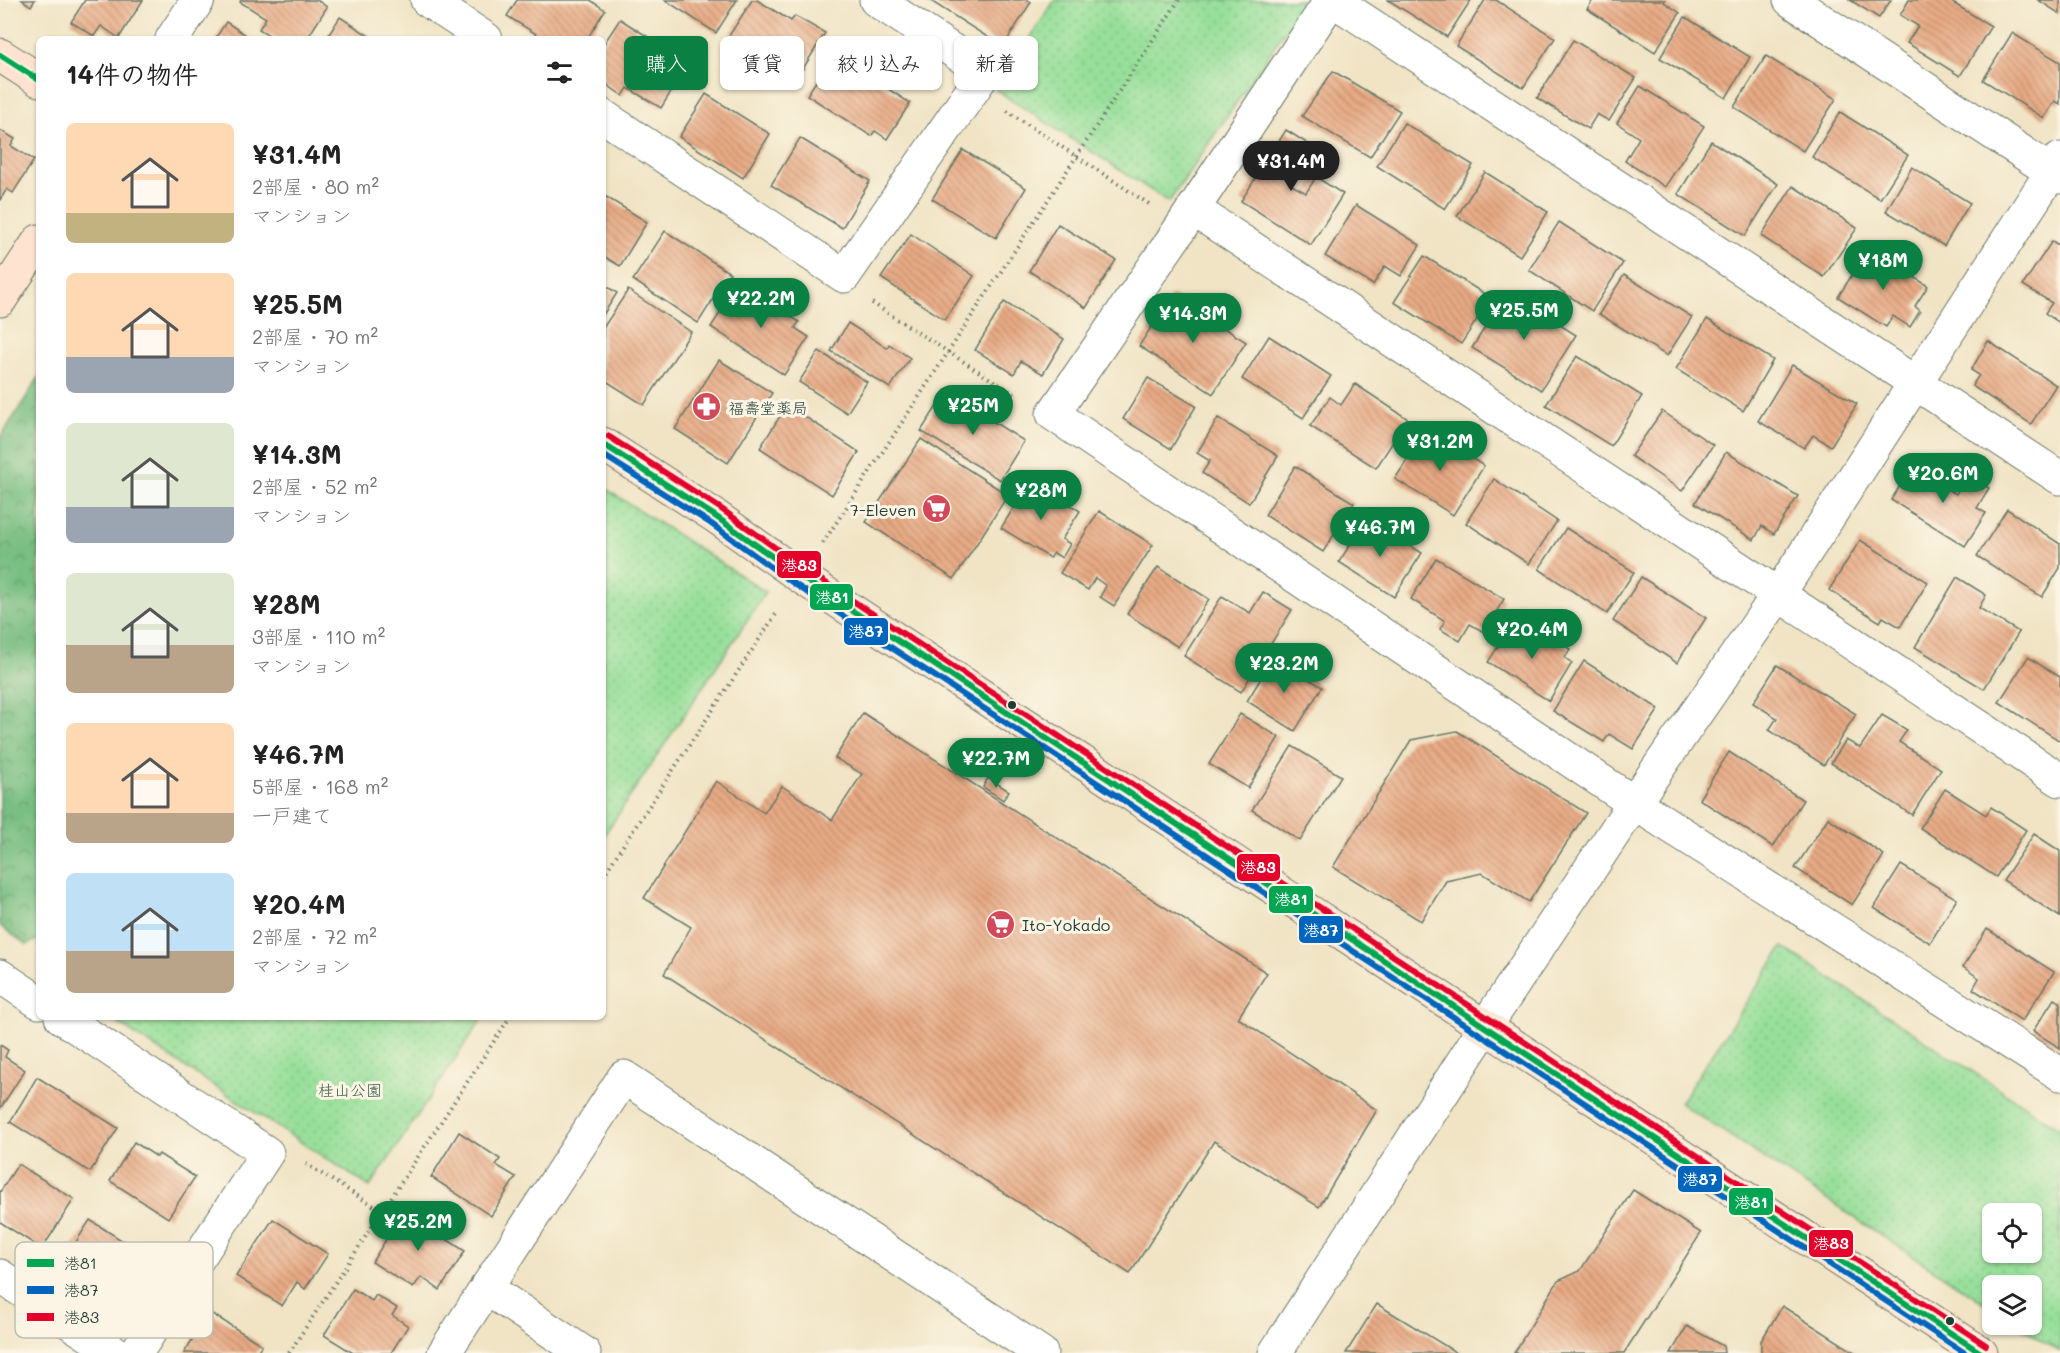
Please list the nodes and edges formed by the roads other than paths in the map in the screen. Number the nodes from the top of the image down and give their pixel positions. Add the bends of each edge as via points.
1 (198, 0) edge
2 (427, 0) edge
3 (876, 0) edge
4 (1332, 0) edge
5 (1790, 0) edge
6 (174, 36) edge
7 (481, 36) edge
8 (0, 55) edge
9 (36, 78) edge
10 (606, 118) edge
11 (2057, 169) edge
12 (1187, 218) junction
13 (36, 246) edge
14 (0, 300) edge
15 (1916, 382) junction
16 (606, 446) edge
17 (2060, 478) edge
18 (1778, 595) junction
19 (2060, 780) edge
20 (1634, 802) junction
21 (0, 976) edge
22 (36, 1000) edge
23 (66, 1020) edge
24 (1485, 1027) junction
25 (2060, 1074) edge
26 (209, 1242) edge
27 (0, 1276) edge
28 (15, 1286) edge
29 (486, 1288) junction
30 (94, 1338) edge
31 (146, 1338) edge
32 (117, 1353) edge
33 (136, 1353) edge
34 (444, 1353) edge
35 (584, 1353) edge
36 (1041, 1353) edge
37 (1275, 1353) edge
38 (1981, 1353) edge

1 - 6 street
2 - 7 street
3 - 10 street via 985,72 844,276
4 - 12 street
4 - 15 street
5 - 11 street
8 - 9 street
11 - 15 street
12 - 18 street
12 - 20 street via 1053,414
13 - 14 street
15 - 17 street
15 - 18 street
16 - 24 street
18 - 19 street
18 - 20 street
20 - 24 street
20 - 25 street
21 - 22 street
23 - 26 street via 267,1153
24 - 37 street
24 - 38 street
27 - 28 street
29 - 34 street
29 - 35 street
29 - 36 street via 624,1077
30 - 32 street
31 - 33 street

